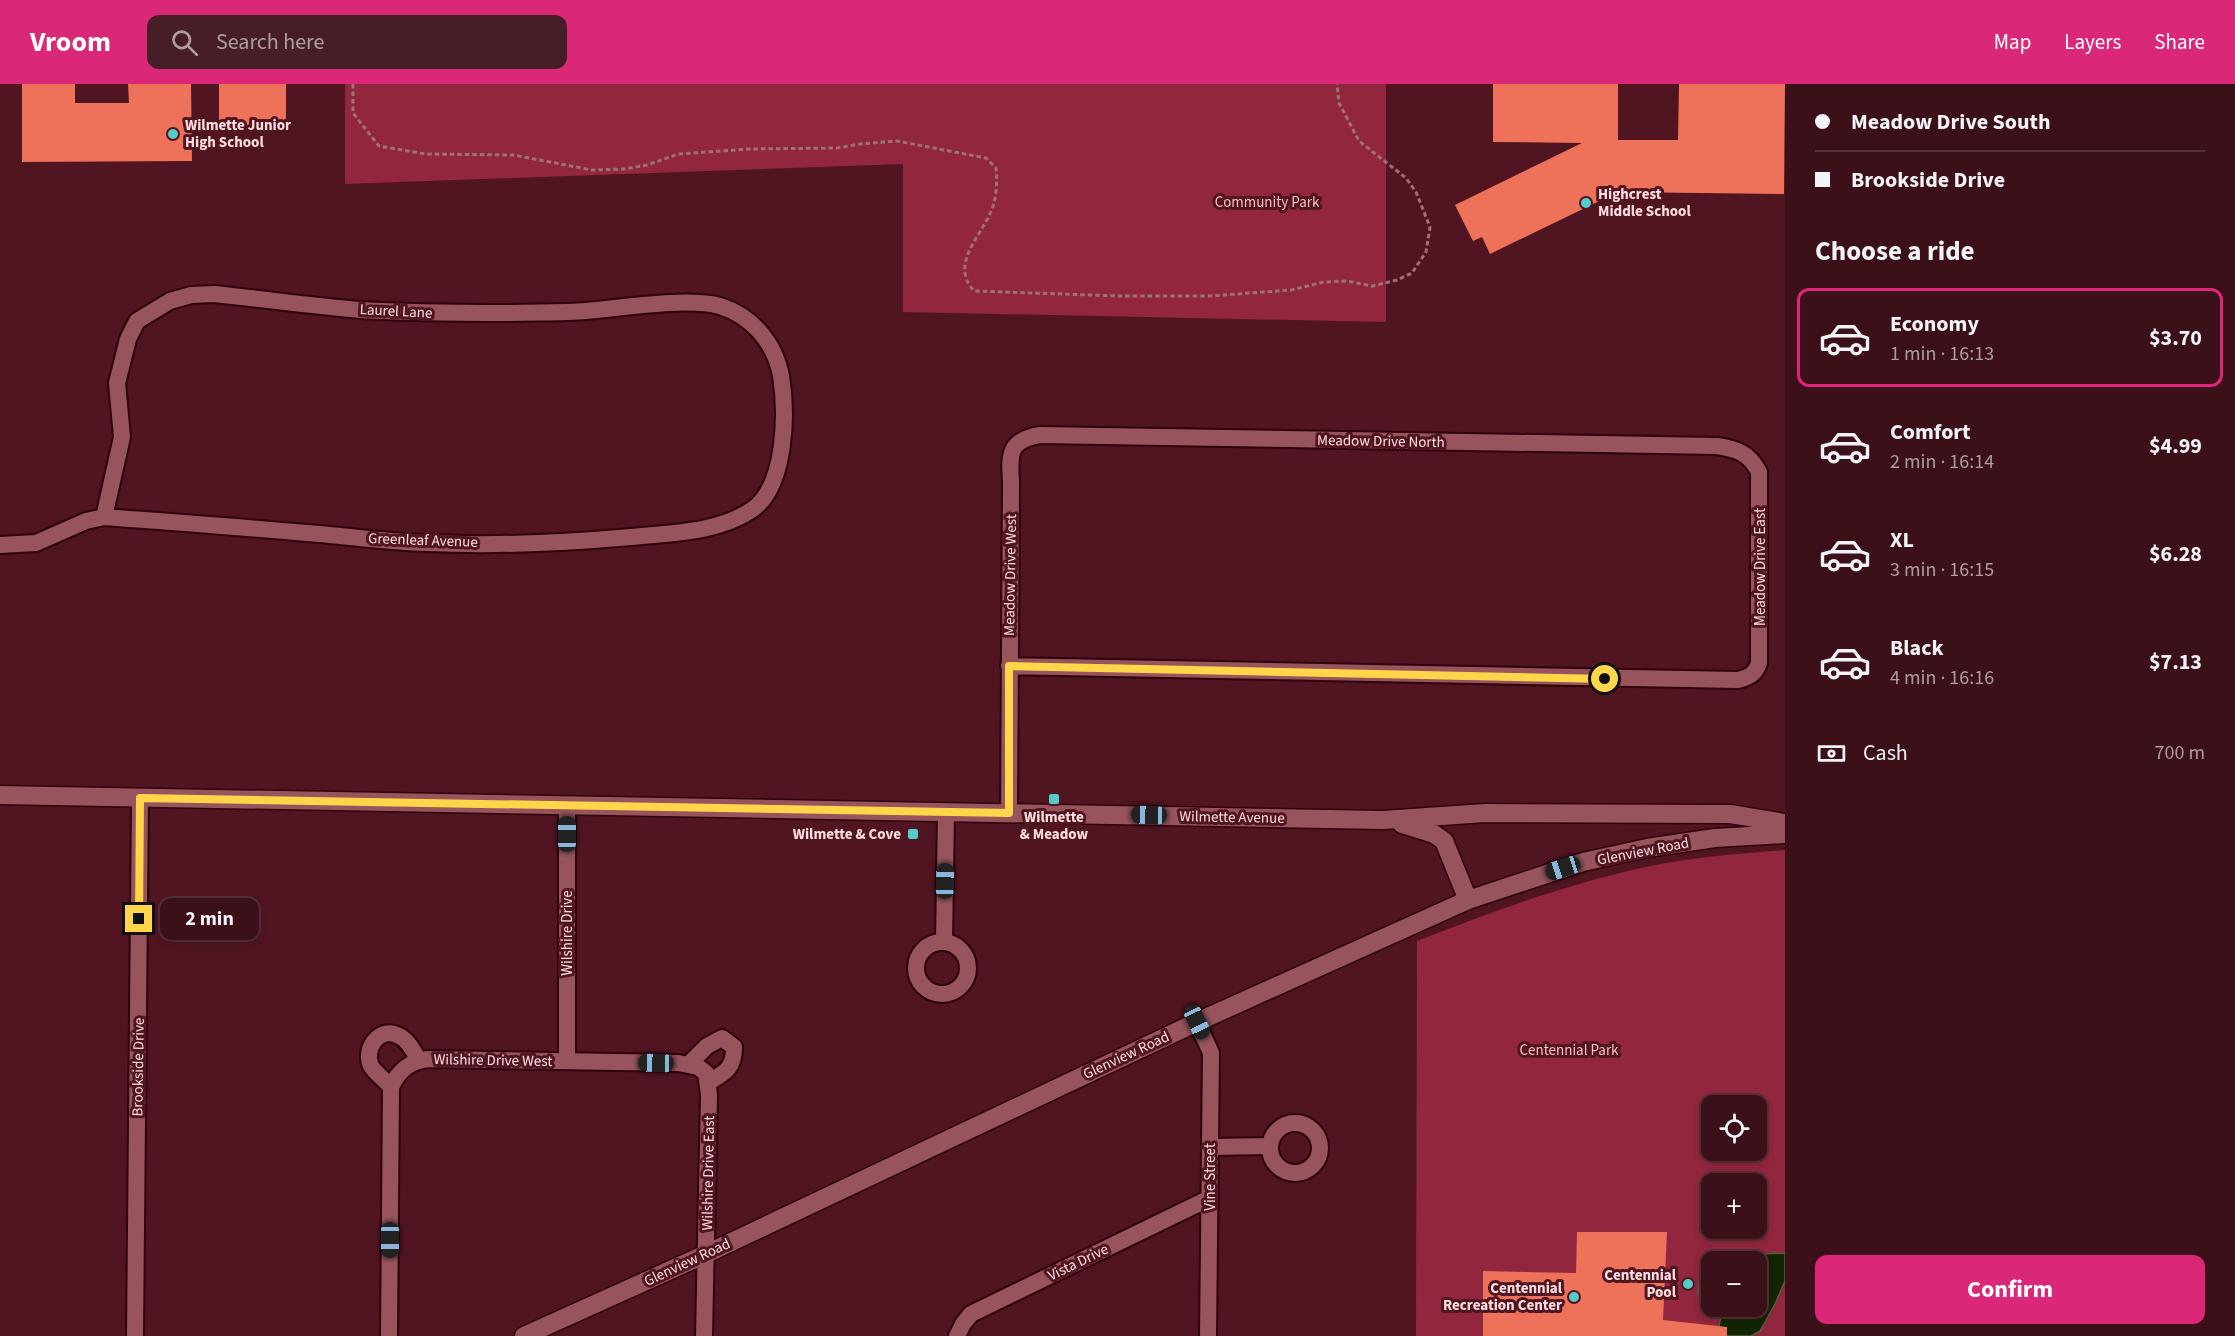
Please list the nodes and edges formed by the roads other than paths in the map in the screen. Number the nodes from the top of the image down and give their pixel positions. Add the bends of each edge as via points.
1 (783, 423) joint
2 (1015, 447) joint
3 (1749, 456) joint
4 (104, 517) junction
5 (0, 545) edge
6 (1009, 666) junction
7 (0, 795) edge
8 (140, 798) junction
9 (567, 805) junction
10 (946, 812) junction
11 (1009, 813) junction
12 (1383, 820) junction
13 (1785, 823) edge
14 (1785, 834) edge
15 (1468, 900) junction
16 (944, 942) dead end
17 (1197, 1022) junction
18 (419, 1060) junction
19 (567, 1062) junction
20 (689, 1064) junction
21 (709, 1082) junction
22 (391, 1087) junction
23 (1270, 1146) dead end
24 (1210, 1148) junction
25 (1210, 1198) junction
26 (706, 1254) junction
27 (135, 1336) edge
28 (389, 1336) edge
29 (524, 1336) edge
30 (704, 1336) edge
31 (957, 1336) edge
32 (1208, 1336) edge

1 - 4 street, Greenleaf Avenue via 780,460 773,482 755,508 708,527 672,533 551,542 426,543
1 - 4 street, Laurel Lane via 782,379 772,348 749,321 720,306 678,303 580,311 434,313 191,295 170,301 137,321 128,339 117,382 122,437
2 - 3 street, Meadow Drive North via 1022,440 1040,435 1717,446
2 - 6 street, Meadow Drive West via 1010,461
3 - 6 street, Meadow Drive East via 1759,472 1760,485 1759,663 1749,677 1725,681
4 - 5 street, Greenleaf Avenue via 36,543
6 - 11 street, Meadow Drive West
7 - 8 street, Wilmette Avenue
8 - 9 street, Wilmette Avenue
8 - 27 street, Brookside Drive
9 - 10 street, Wilmette Avenue
9 - 19 street, Wilshire Drive
10 - 11 street, Wilmette Avenue
10 - 16 street
11 - 12 street, Wilmette Avenue
12 - 13 street, Wilmette Avenue via 1485,813 1730,813
12 - 15 street, Wilmette Avenue via 1434,834 1444,841
14 - 15 street, Glenview Road via 1714,838 1647,848 1583,862
15 - 17 street, Glenview Road
17 - 24 street, Vine Street via 1211,1053
17 - 26 street, Glenview Road
18 - 19 street, Wilshire Drive West
18 - 22 street, Wilshire Drive West via 401,1071
18 - 22 street, Wilshire Drive West via 397,1035 385,1034 374,1040 369,1052 371,1066
19 - 20 street
20 - 21 street via 706,1073
20 - 21 street via 722,1038 734,1047 727,1072
21 - 26 street, Wilshire Drive East
22 - 28 street
23 - 24 street
24 - 25 street, Vine Street
25 - 31 street, Vista Drive via 971,1314
25 - 32 street, Vine Street
26 - 29 street, Glenview Road
26 - 30 street, Wilshire Drive East

